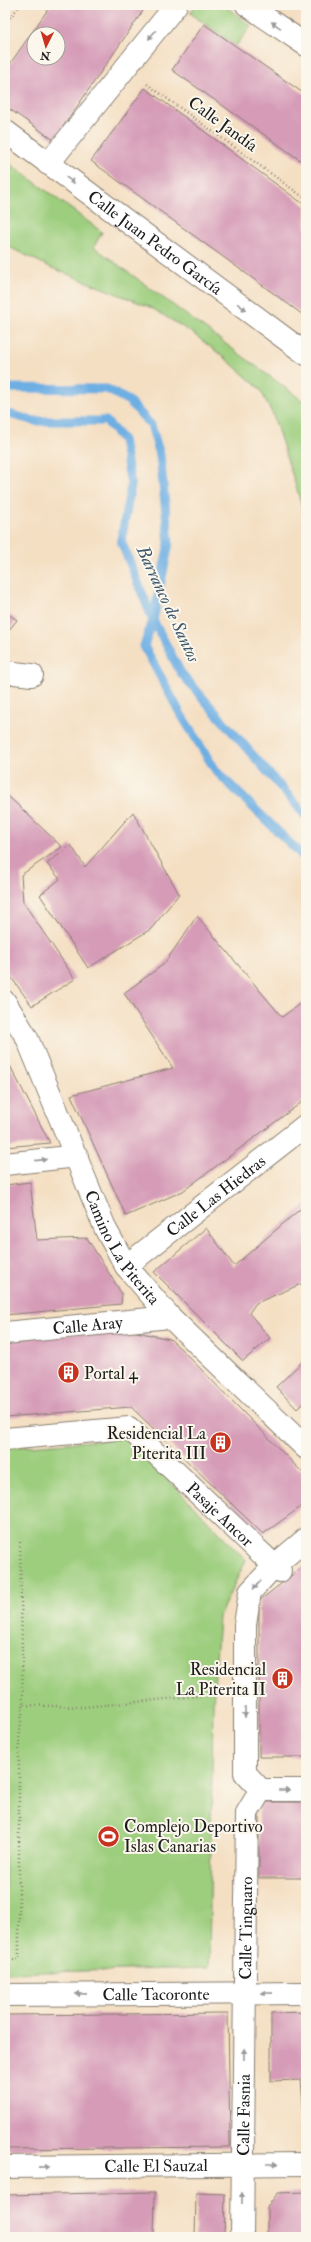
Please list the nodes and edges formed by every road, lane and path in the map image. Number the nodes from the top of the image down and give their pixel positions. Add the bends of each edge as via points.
1 (20, 5) edge
2 (176, 5) edge
3 (247, 5) edge
4 (5, 24) edge
5 (306, 45) edge
6 (125, 68) junction
7 (5, 131) edge
8 (48, 164) junction
9 (306, 199) edge
10 (306, 354) edge
11 (5, 672) edge
12 (32, 675) dead end
13 (5, 1002) edge
14 (306, 1125) edge
15 (76, 1156) junction
16 (5, 1164) edge
17 (126, 1266) junction
18 (170, 1317) junction
19 (5, 1333) edge
20 (5, 1439) edge
21 (306, 1448) edge
22 (306, 1540) edge
23 (20, 1542) dead end
24 (278, 1568) junction
25 (245, 1692) junction
26 (23, 1705) junction
27 (261, 1790) junction
28 (306, 1790) edge
29 (5, 1960) edge
30 (244, 1992) junction
31 (306, 1993) edge
32 (5, 1995) edge
33 (243, 2164) junction
34 (306, 2164) edge
35 (5, 2167) edge
36 (242, 2237) edge

1 - 4 path
2 -> 6 street
5 -> 3 street
6 - 8 street
6 - 9 path, Calle Jandía
7 - 8 street, Calle Juan Pedro García
8 -> 10 street, Calle Juan Pedro García
11 - 12 street
13 - 15 street, Camino La Piterita via 27,1038
14 - 17 street, Calle Las Hiedras
16 -> 15 street
15 - 17 street, Camino La Piterita via 106,1230
17 - 18 street, Camino La Piterita
18 - 19 street, Calle Aray
18 - 21 street, Camino La Piterita
20 - 24 street, Pasaje Ancor via 129,1428
22 - 24 street
23 - 26 path
24 -> 25 street via 250,1592 245,1625
25 - 26 path via 84,1706
25 -> 27 street via 245,1773
26 - 29 path via 19,1740 19,1960
27 -> 28 street
27 - 30 street, Calle Tinguaro via 247,1813
31 -> 30 street, Calle Tacoronte
30 -> 32 street, Calle Tacoronte
33 -> 30 street, Calle Fasnia
33 -> 34 street, Calle El Sauzal
35 -> 33 street, Calle El Sauzal
36 -> 33 street, Calle Fasnia

